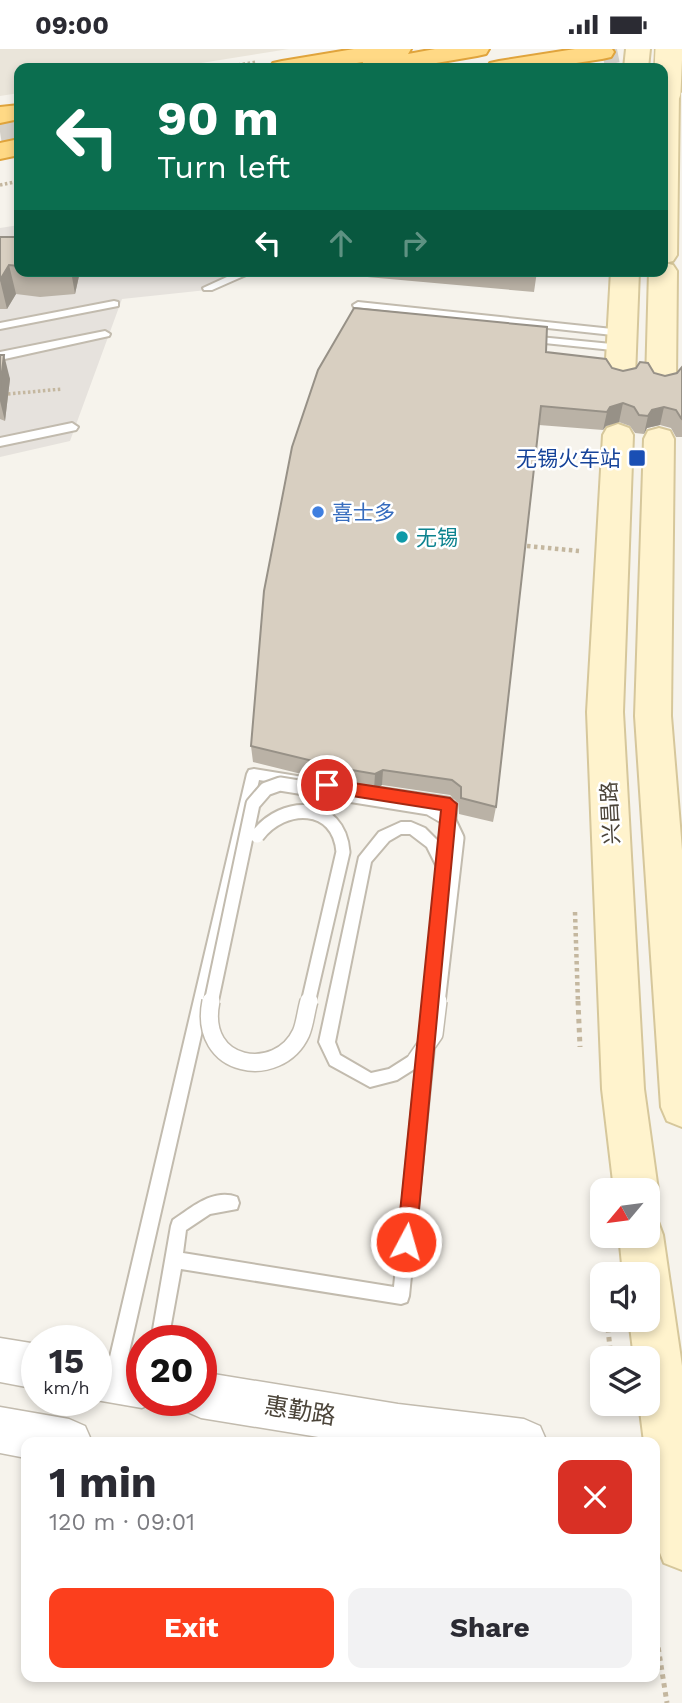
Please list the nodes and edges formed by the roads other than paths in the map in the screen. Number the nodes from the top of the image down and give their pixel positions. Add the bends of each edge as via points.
1 (398, 49) edge
2 (477, 49) edge
3 (669, 49) edge
4 (313, 63) edge
5 (395, 63) edge
6 (530, 63) edge
7 (560, 63) edge
8 (668, 70) edge
9 (235, 277) edge
10 (625, 277) edge
11 (663, 277) edge
12 (208, 288) dead end
13 (114, 304) dead end
14 (358, 305) edge
15 (0, 326) edge
16 (105, 334) dead end
17 (517, 338) edge
18 (622, 341) junction
19 (0, 356) edge
20 (620, 377) edge
21 (661, 382) edge
22 (72, 427) dead end
23 (618, 435) dead end
24 (660, 439) dead end
25 (0, 442) edge
26 (234, 861) junction
27 (443, 867) junction
28 (682, 1107) edge
29 (634, 1178) edge
30 (231, 1203) dead end
31 (174, 1260) junction
32 (162, 1325) edge
33 (653, 1332) edge
34 (0, 1360) edge
35 (21, 1364) edge
36 (117, 1381) edge
37 (217, 1398) edge
38 (0, 1430) edge
39 (40, 1437) edge
40 (482, 1437) edge
41 (668, 1456) edge
42 (675, 1537) edge

1 - 4 highway
2 - 5 highway
3 - 8 main road, bridge
6 - 7 highway via 603,51
9 - 12 lane
10 - 18 main road
11 - 21 main road
13 - 15 lane
14 - 18 lane
16 - 19 lane
17 - 18 lane
18 - 20 main road
22 - 25 lane
23 - 29 main road, 兴昌路 via 606,712 623,1089
24 - 28 main road via 653,716
26 - 27 lane via 254,774 450,804
26 - 27 lane, bridge via 257,836 272,819 287,813 318,815 335,823 342,836 343,852 301,1034 284,1053 244,1062 224,1057 210,1040 207,1021 253,804 266,789 280,784 429,808 454,824 457,838 434,1034 416,1060 392,1075 370,1080 335,1060 327,1042 364,861 377,840 393,829 411,829 431,840
26 - 36 lane
27 - 31 lane via 401,1296
30 - 31 lane via 207,1206 179,1226
31 - 32 lane
33 - 41 main road
34 - 35 street
37 - 40 street, 惠勤路
38 - 39 street
41 - 42 main road

